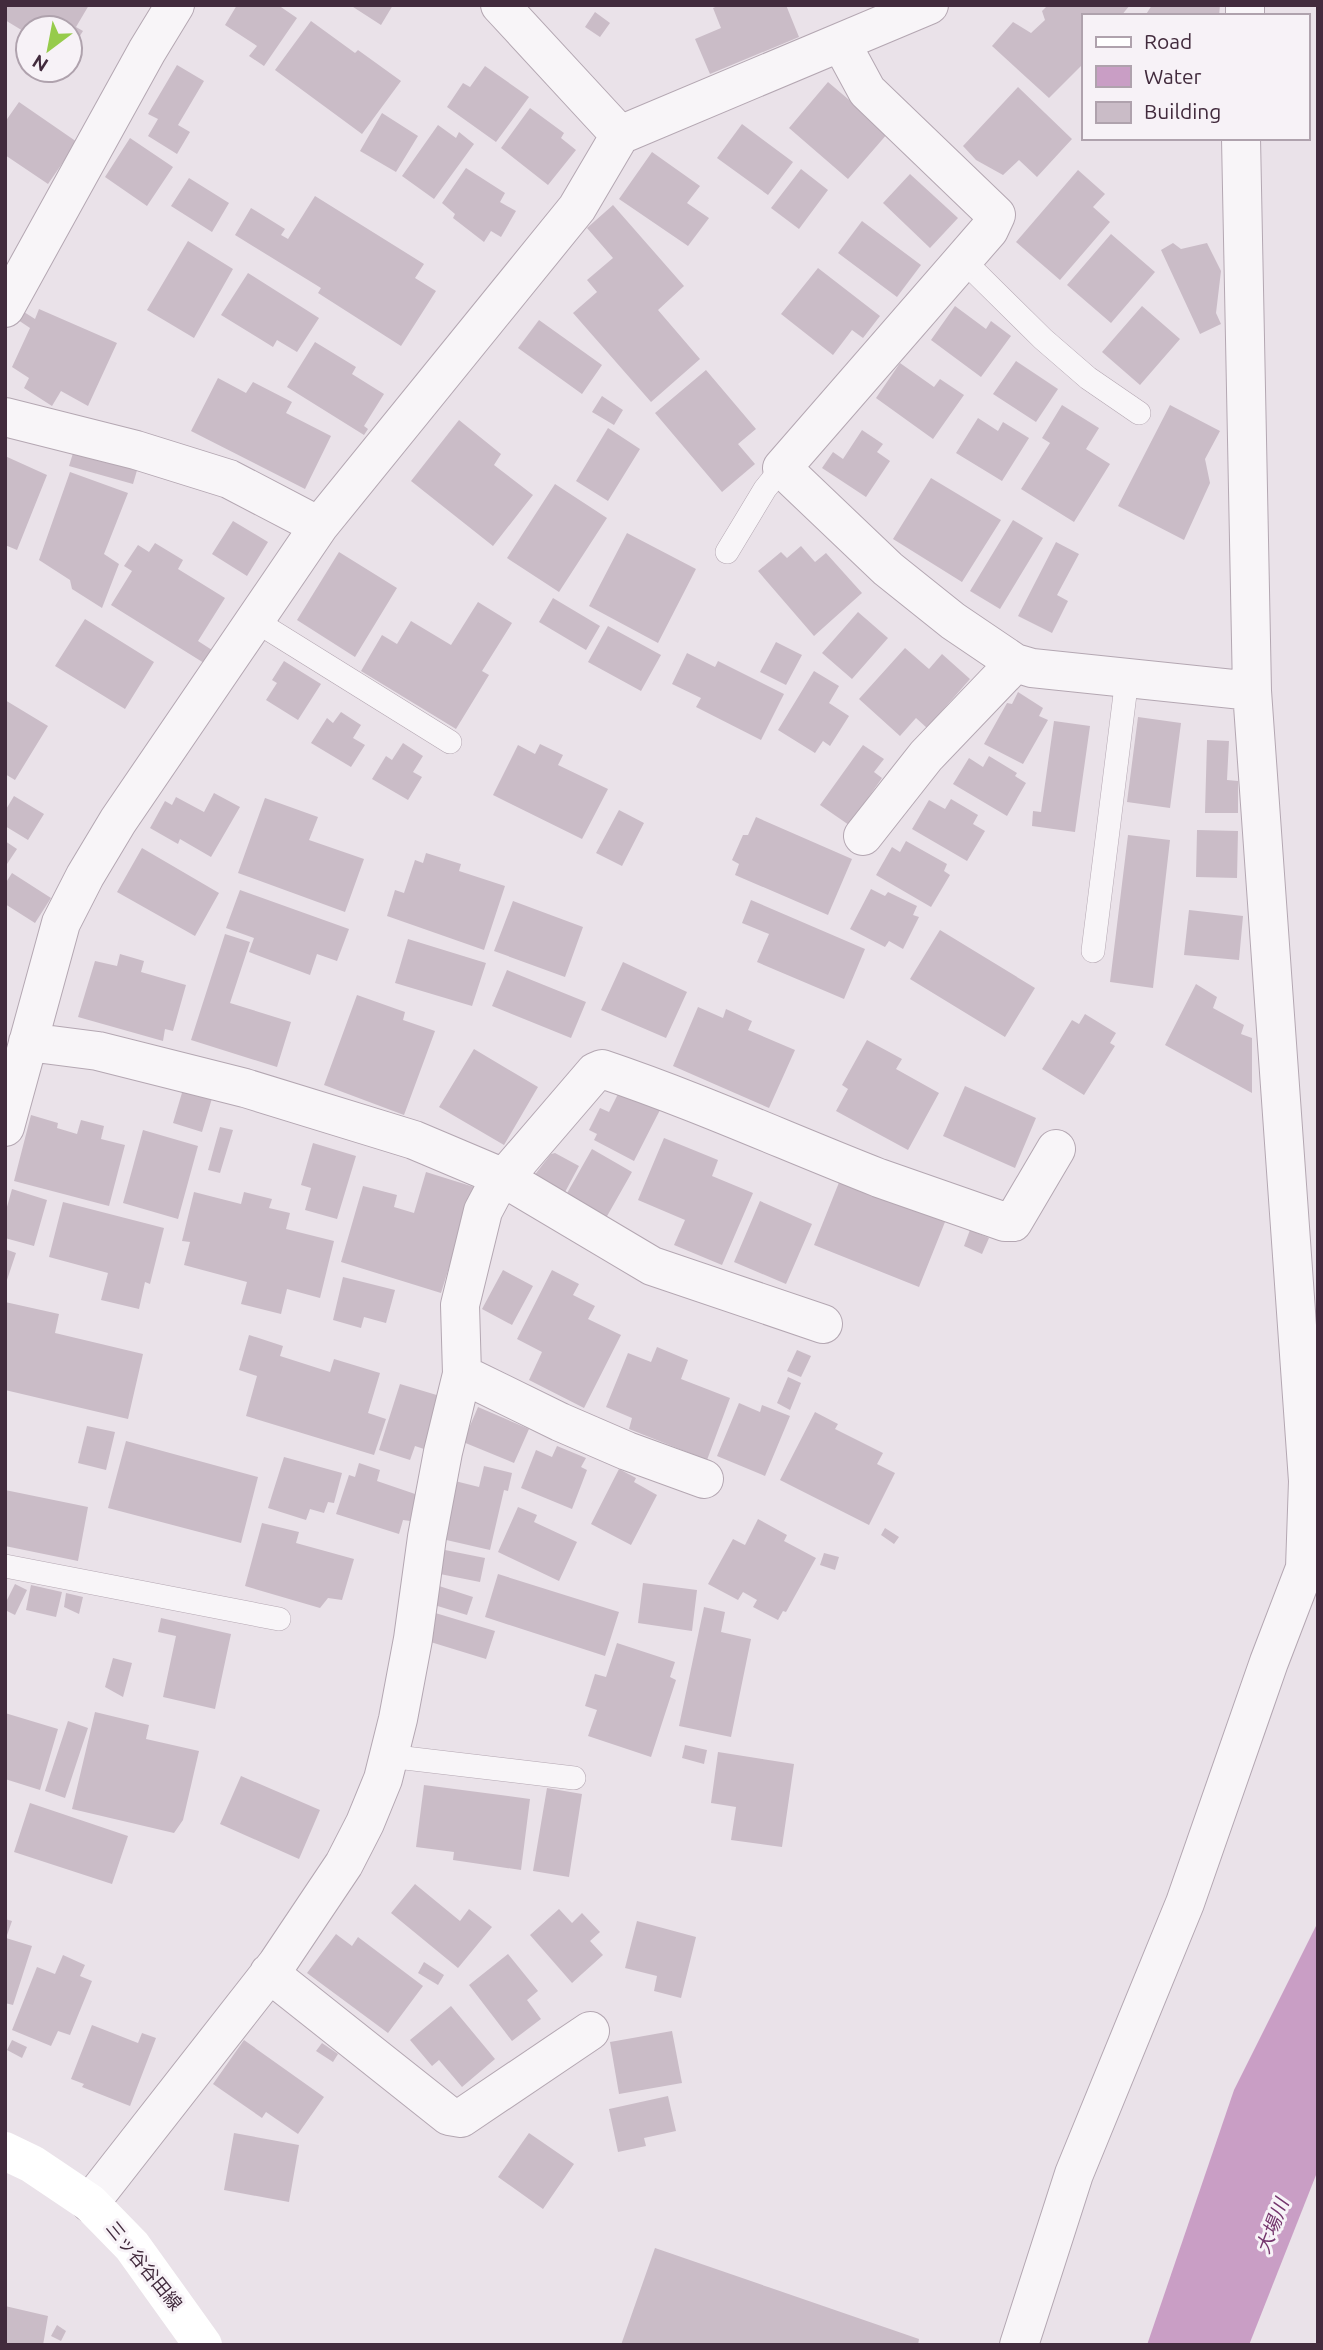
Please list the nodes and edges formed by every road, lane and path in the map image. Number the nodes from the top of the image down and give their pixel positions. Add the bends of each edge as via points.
1 (175, 5) edge
2 (500, 5) edge
3 (929, 5) edge
4 (841, 43) junction
5 (620, 135) junction
6 (1241, 140) edge
7 (963, 260) junction
8 (5, 309) edge
9 (1139, 413) dead end
10 (5, 417) edge
11 (782, 468) junction
12 (319, 526) junction
13 (727, 552) dead end
14 (254, 620) junction
15 (1015, 663) junction
16 (1127, 678) junction
17 (1252, 691) junction
18 (450, 742) dead end
19 (863, 836) dead end
20 (1093, 951) dead end
21 (28, 1042) junction
22 (5, 1128) edge
23 (1056, 1149) dead end
24 (504, 1178) junction
25 (823, 1324) dead end
26 (462, 1374) junction
27 (704, 1479) dead end
28 (5, 1566) edge
29 (279, 1619) dead end
30 (388, 1756) junction
31 (574, 1778) dead end
32 (270, 1973) junction
33 (590, 2031) dead end
34 (5, 2151) edge
35 (90, 2203) junction
36 (203, 2345) edge
37 (1019, 2345) edge

1 - 8 street
2 - 5 street
3 - 4 street
4 - 5 street
4 - 7 street via 867,91 996,215
5 - 12 street via 577,208
6 - 17 street
7 - 9 lane via 1043,340
7 - 11 street
10 - 12 street via 229,479
11 - 13 lane
11 - 15 street via 888,569
12 - 14 street
14 - 18 lane
14 - 21 street via 85,876 61,923
15 - 16 street
15 - 19 street via 926,756
16 - 17 street
16 - 20 lane
17 - 37 street via 1308,1481 1305,1568 1185,1903 1074,2174
21 - 22 street
21 - 24 street via 98,1051 244,1088 414,1140
23 - 24 street via 1013,1222 1005,1222 602,1069
24 - 25 street via 652,1266
24 - 26 street via 483,1211 469,1261 460,1304
26 - 27 street via 560,1422
26 - 30 street via 443,1452 413,1639
28 - 29 lane
30 - 31 lane
30 - 32 street via 383,1779 344,1864
32 - 33 street via 449,2116 461,2118
32 - 35 street
34 - 35 main road, 三ッ谷谷田線
35 - 36 main road, 三ッ谷谷田線 via 132,2246

